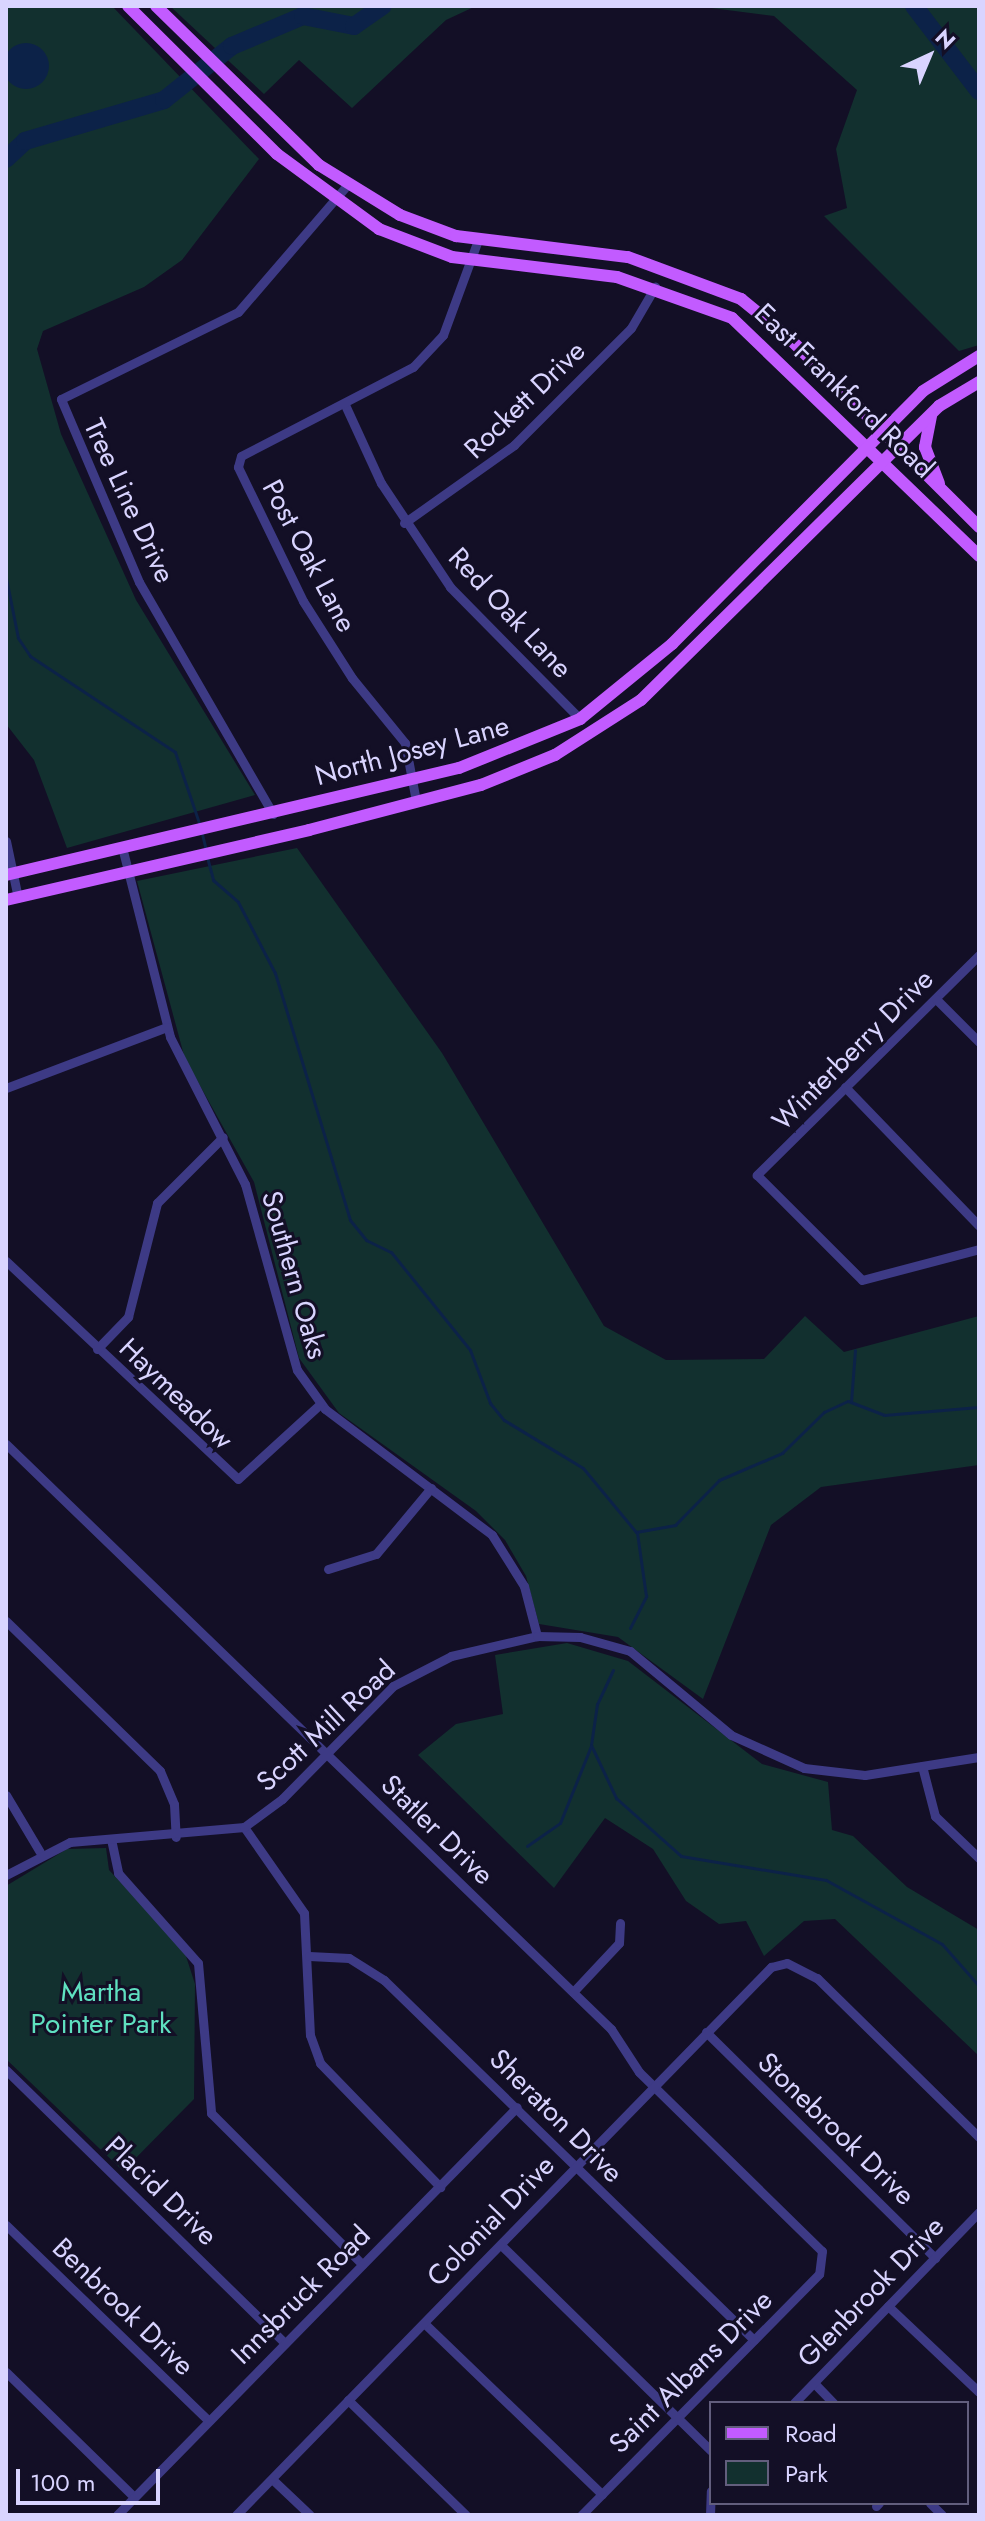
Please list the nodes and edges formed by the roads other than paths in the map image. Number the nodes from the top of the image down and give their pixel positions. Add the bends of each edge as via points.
1 (128, 6) edge
2 (156, 6) edge
3 (348, 184) junction
4 (336, 200) junction
5 (478, 240) junction
6 (472, 261) junction
7 (655, 287) junction
8 (751, 307) junction
9 (739, 322) junction
10 (979, 356) edge
11 (979, 382) edge
12 (346, 407) junction
13 (932, 413) junction
14 (885, 431) junction
15 (869, 446) junction
16 (899, 446) junction
17 (883, 460) junction
18 (942, 489) junction
19 (404, 523) junction
20 (979, 527) edge
21 (979, 556) edge
22 (672, 644) junction
23 (690, 655) junction
24 (580, 719) junction
25 (412, 777) junction
26 (416, 801) junction
27 (273, 814) junction
28 (6, 841) edge
29 (122, 847) junction
30 (128, 872) junction
31 (9, 874) edge
32 (12, 899) edge
33 (979, 955) edge
34 (936, 999) junction
35 (167, 1027) junction
36 (979, 1042) edge
37 (845, 1087) junction
38 (6, 1088) edge
39 (223, 1137) junction
40 (979, 1226) edge
41 (979, 1249) edge
42 (6, 1261) edge
43 (97, 1349) junction
44 (319, 1405) junction
45 (6, 1444) edge
46 (431, 1488) junction
47 (328, 1569) dead end
48 (6, 1621) edge
49 (537, 1636) junction
50 (327, 1753) junction
51 (979, 1757) edge
52 (922, 1766) junction
53 (6, 1795) edge
54 (244, 1827) junction
55 (176, 1837) junction
56 (111, 1839) junction
57 (40, 1852) junction
58 (979, 1858) edge
59 (6, 1875) edge
60 (620, 1923) dead end
61 (309, 1956) junction
62 (573, 1992) junction
63 (706, 2032) junction
64 (6, 2070) edge
65 (653, 2085) junction
66 (517, 2107) junction
67 (979, 2137) edge
68 (576, 2166) junction
69 (440, 2187) junction
70 (979, 2212) edge
71 (975, 2224) edge
72 (6, 2225) edge
73 (501, 2245) junction
74 (823, 2257) joint
75 (935, 2258) junction
76 (362, 2264) junction
77 (888, 2306) junction
78 (424, 2323) junction
79 (754, 2340) junction
80 (285, 2343) junction
81 (6, 2372) edge
82 (814, 2383) junction
83 (979, 2392) edge
84 (348, 2400) junction
85 (796, 2401) edge
86 (831, 2401) edge
87 (677, 2416) junction
88 (209, 2421) junction
89 (709, 2449) edge
90 (272, 2479) junction
91 (602, 2494) junction
92 (134, 2497) junction
93 (117, 2515) edge
94 (236, 2515) edge
95 (310, 2515) edge
96 (466, 2515) edge
97 (581, 2515) edge

1 - 4 main road, East Frankford Road via 222,101
2 - 3 main road, East Frankford Road
3 - 4 street, Tree Line Drive
3 - 5 main road, East Frankford Road via 432,229
4 - 6 main road, East Frankford Road via 418,246
4 - 27 street, Tree Line Drive via 238,312 61,399 139,582
5 - 6 street, Post Oak Lane
5 - 8 main road, East Frankford Road via 628,257 703,280
6 - 7 main road, East Frankford Road
6 - 12 street, Post Oak Lane via 434,346 394,381
7 - 9 main road, East Frankford Road
7 - 19 street, Rockett Drive via 631,328 514,445
8 - 9 main road
8 - 14 main road, East Frankford Road
9 - 15 main road, East Frankford Road
10 - 14 main road, North Josey Lane via 940,377
11 - 13 main road, North Josey Lane
12 - 19 street, Red Oak Lane
12 - 25 street, Post Oak Lane via 241,456 238,467 303,601 405,743
13 - 16 main road, North Josey Lane
13 - 18 main road via 925,447
14 - 15 main road, North Josey Lane
14 - 16 main road, East Frankford Road
15 - 17 main road, East Frankford Road
15 - 22 main road, North Josey Lane
16 - 17 main road, North Josey Lane
16 - 18 main road, East Frankford Road
17 - 21 main road, East Frankford Road
17 - 23 main road, North Josey Lane
18 - 20 main road, East Frankford Road
19 - 24 street, Red Oak Lane via 463,602
22 - 23 main road
22 - 24 main road, North Josey Lane
23 - 26 main road, North Josey Lane via 641,700 555,755
24 - 25 main road, North Josey Lane via 483,760
25 - 26 street, Post Oak Lane
25 - 27 main road, North Josey Lane
26 - 30 main road, North Josey Lane
27 - 29 main road, North Josey Lane
28 - 31 street
29 - 30 street, Southern Oaks
29 - 31 main road, North Josey Lane
30 - 32 main road, North Josey Lane
30 - 35 street, Southern Oaks
31 - 32 street
33 - 34 street, Winterberry Drive
34 - 36 street
34 - 37 street, Winterberry Drive
35 - 38 street
35 - 39 street, Southern Oaks
37 - 40 street
37 - 41 street, Winterberry Drive via 757,1175 862,1280
39 - 43 street via 157,1203 128,1317
39 - 44 street, Southern Oaks via 245,1184 292,1358
42 - 43 street, Haymeadow
43 - 44 street, Haymeadow via 238,1479
44 - 46 street, Southern Oaks
45 - 50 street, Statler Drive
46 - 47 street via 376,1554
46 - 49 street, Southern Oaks via 507,1552
48 - 55 street via 160,1771 174,1804
49 - 50 street, Scott Mill Road via 415,1672
49 - 52 street, Scott Mill Road via 580,1637 630,1651 731,1735 775,1758 848,1776
50 - 54 street, Scott Mill Road
50 - 62 street, Statler Drive
51 - 52 street, Scott Mill Road
52 - 58 street via 935,1816
53 - 57 street
54 - 55 street, Scott Mill Road
54 - 61 street via 260,1859 298,1899
55 - 56 street, Scott Mill Road
56 - 57 street, Scott Mill Road
56 - 76 street via 118,1873 198,1963 211,2113
57 - 59 street, Scott Mill Road
60 - 62 street via 619,1943
61 - 66 street, Sheraton Drive via 368,1967
61 - 69 street via 310,2035 324,2070
62 - 65 street, Statler Drive
63 - 65 street, Colonial Drive
63 - 67 street, Colonial Drive via 781,1962 817,1978
63 - 75 street, Stonebrook Drive
64 - 80 street, Placid Drive
65 - 68 street, Colonial Drive
65 - 74 street, Statler Drive
66 - 68 street, Sheraton Drive
66 - 69 street, Innsbruck Road
68 - 73 street, Colonial Drive
68 - 79 street, Sheraton Drive
69 - 76 street, Innsbruck Road
70 - 71 street, Glenbrook Drive
71 - 75 street, Glenbrook Drive
72 - 88 street, Benbrook Drive
73 - 78 street, Colonial Drive
73 - 87 street
74 - 79 street, Saint Albans Drive via 819,2274
75 - 77 street, Glenbrook Drive
76 - 80 street, Innsbruck Road
77 - 82 street, Glenbrook Drive
77 - 83 street
78 - 84 street, Colonial Drive
78 - 91 street
79 - 87 street, Saint Albans Drive
80 - 88 street, Innsbruck Road
81 - 92 street
82 - 85 street, Glenbrook Drive
82 - 86 street
84 - 90 street, Colonial Drive
84 - 96 street
87 - 89 street
87 - 91 street, Saint Albans Drive
88 - 92 street, Innsbruck Road
90 - 94 street, Colonial Drive
90 - 95 street
91 - 97 street, Saint Albans Drive
92 - 93 street, Innsbruck Road

